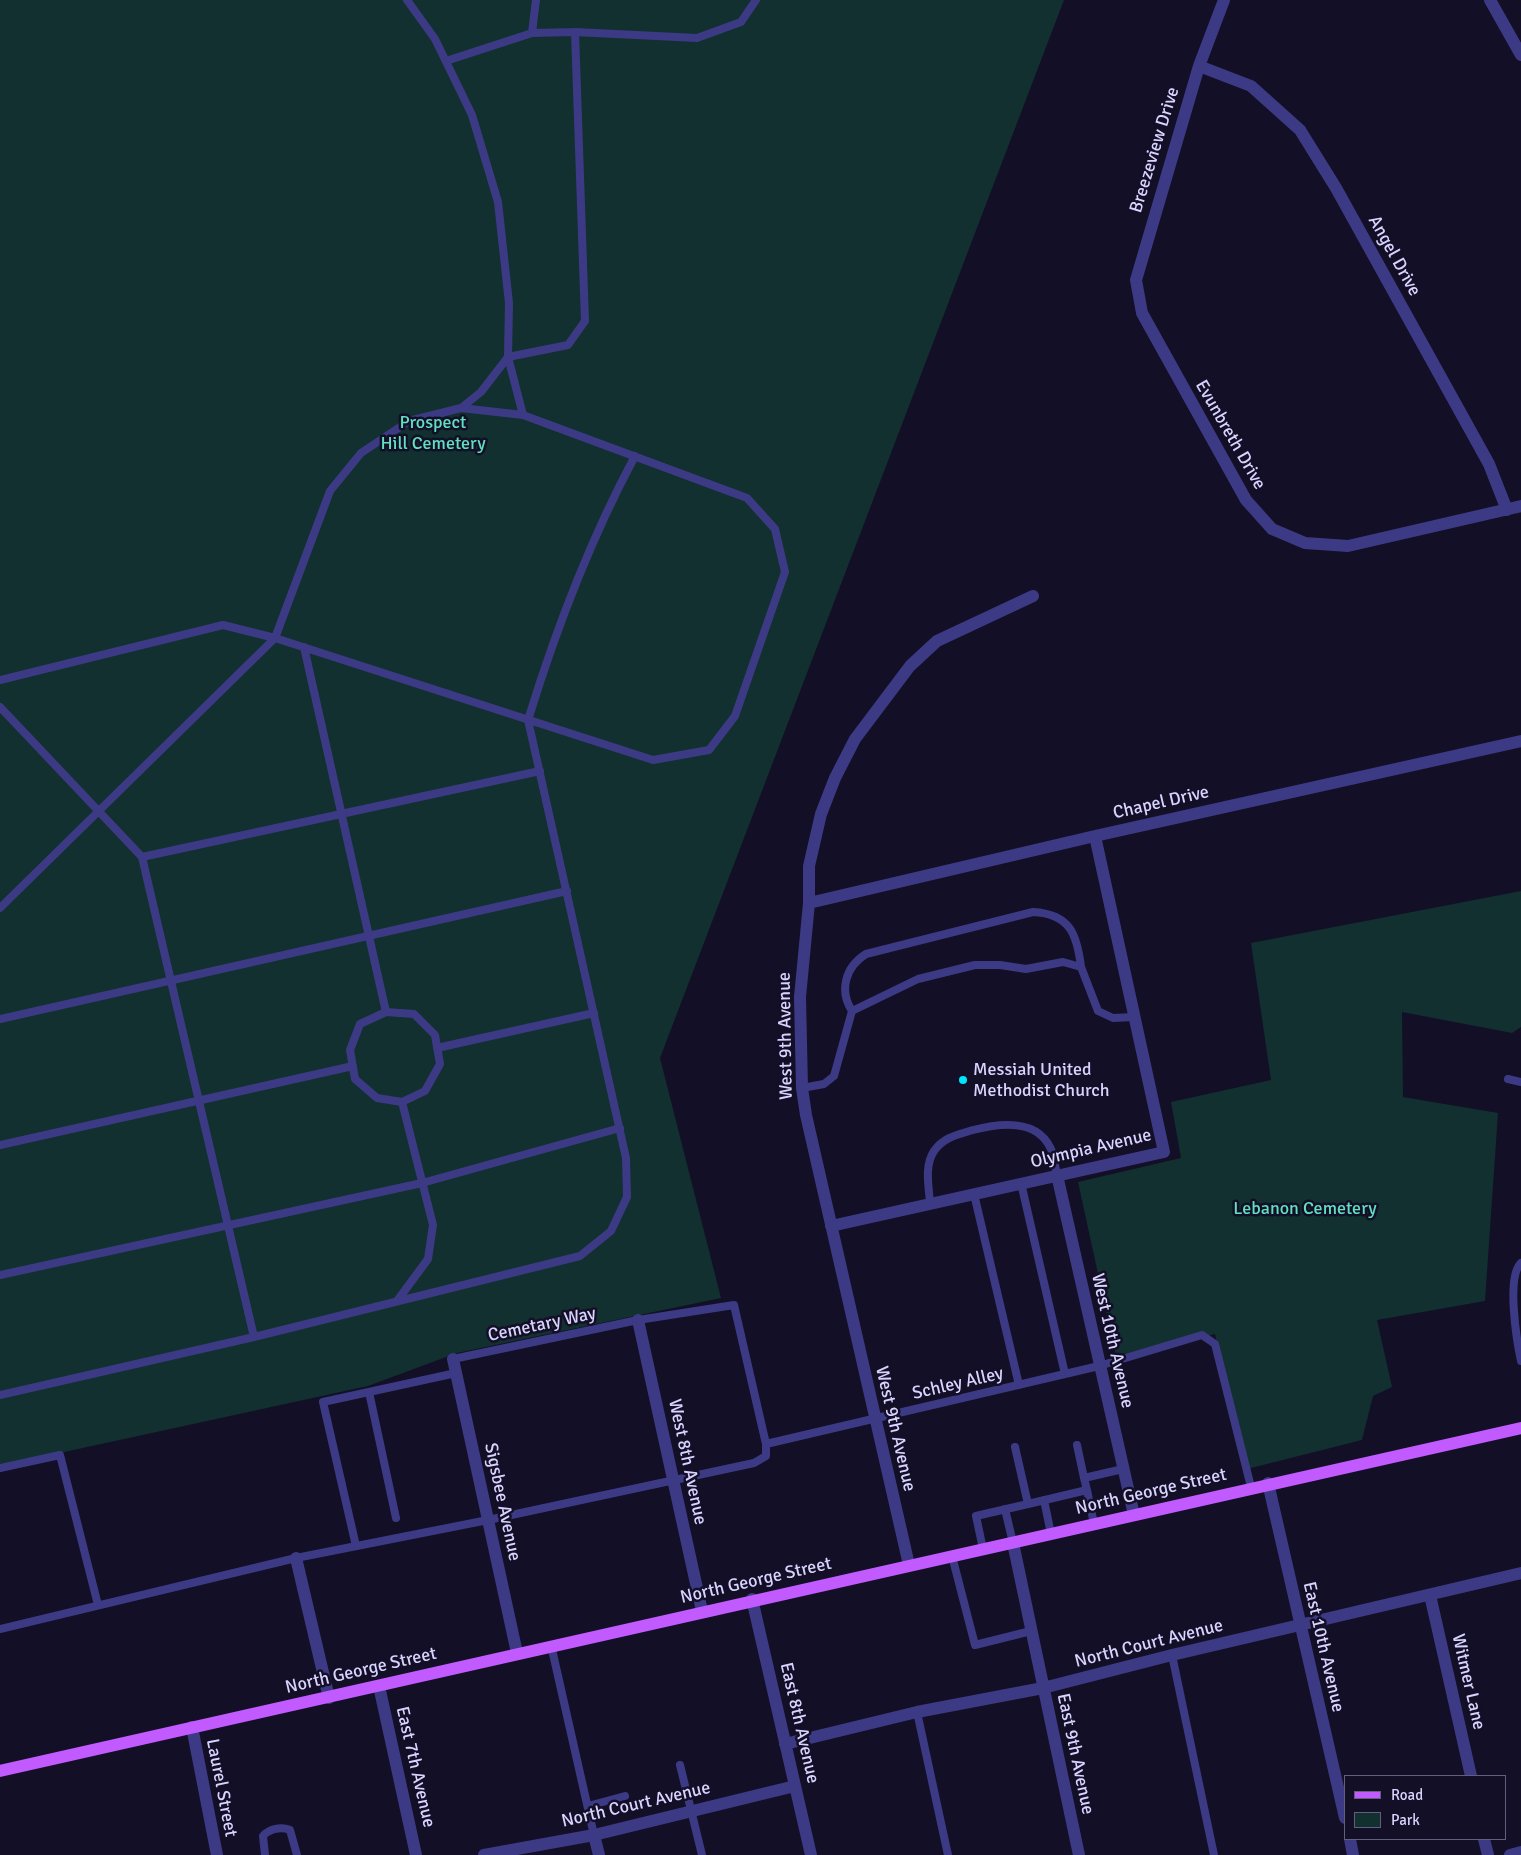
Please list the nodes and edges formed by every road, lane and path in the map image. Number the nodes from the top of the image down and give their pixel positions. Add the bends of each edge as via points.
1 (407, 0) edge
2 (536, 0) edge
3 (756, 0) edge
4 (1224, 0) edge
5 (1490, 0) edge
6 (575, 32) junction
7 (532, 33) junction
8 (1521, 55) edge
9 (446, 61) junction
10 (1199, 66) junction
11 (1142, 313) joint
12 (508, 357) junction
13 (461, 408) junction
14 (523, 415) junction
15 (635, 456) junction
16 (1521, 506) edge
17 (1507, 510) junction
18 (1033, 596) dead end
19 (275, 638) junction
20 (304, 647) junction
21 (0, 680) edge
22 (0, 707) edge
23 (528, 720) junction
24 (1521, 741) edge
25 (540, 771) junction
26 (98, 812) junction
27 (342, 814) junction
28 (1095, 836) junction
29 (142, 857) junction
30 (566, 891) junction
31 (809, 903) junction
32 (0, 908) edge
33 (368, 936) junction
34 (1081, 967) junction
35 (171, 981) junction
36 (852, 1011) junction
37 (386, 1012) junction
38 (594, 1012) junction
39 (1134, 1017) junction
40 (0, 1019) edge
41 (437, 1048) junction
42 (353, 1066) junction
43 (1508, 1079) dead end
44 (1521, 1082) edge
45 (802, 1088) junction
46 (199, 1100) junction
47 (402, 1102) junction
48 (620, 1128) junction
49 (0, 1145) edge
50 (1057, 1175) junction
51 (422, 1182) junction
52 (1021, 1183) junction
53 (974, 1194) junction
54 (930, 1203) junction
55 (228, 1224) junction
56 (831, 1226) junction
57 (1521, 1262) edge
58 (0, 1275) edge
59 (397, 1301) junction
60 (638, 1320) junction
61 (254, 1336) junction
62 (453, 1360) joint
63 (1521, 1361) edge
64 (1100, 1366) junction
65 (456, 1373) junction
66 (1065, 1374) junction
67 (1019, 1385) junction
68 (369, 1392) junction
69 (0, 1395) edge
70 (875, 1419) junction
71 (1521, 1428) edge
72 (766, 1444) junction
73 (1077, 1445) dead end
74 (1015, 1447) dead end
75 (0, 1468) edge
76 (1123, 1469) junction
77 (1084, 1478) junction
78 (673, 1479) junction
79 (1268, 1483) junction
80 (1251, 1487) junction
81 (1087, 1490) junction
82 (1044, 1500) junction
83 (1028, 1504) junction
84 (1005, 1509) junction
85 (1134, 1515) junction
86 (396, 1518) dead end
87 (488, 1520) junction
88 (1094, 1524) junction
89 (1051, 1534) junction
90 (1013, 1543) junction
91 (356, 1546) junction
92 (983, 1549) junction
93 (952, 1556) junction
94 (296, 1558) junction
95 (909, 1565) junction
96 (1521, 1573) edge
97 (1430, 1595) junction
98 (752, 1600) junction
99 (98, 1605) junction
100 (702, 1611) junction
101 (1300, 1627) junction
102 (0, 1629) edge
103 (1031, 1631) junction
104 (551, 1645) junction
105 (517, 1653) junction
106 (1172, 1656) junction
107 (379, 1686) junction
108 (1043, 1688) junction
109 (329, 1698) junction
110 (917, 1712) junction
111 (192, 1727) junction
112 (785, 1744) junction
113 (680, 1765) dead end
114 (0, 1771) edge
115 (1471, 1775) edge
116 (795, 1786) junction
117 (625, 1796) dead end
118 (588, 1806) junction
119 (692, 1810) junction
120 (1344, 1814) edge
121 (594, 1835) junction
122 (1350, 1840) edge
123 (1484, 1840) edge
124 (1521, 1852) edge
125 (507, 1853) edge
126 (216, 1855) edge
127 (265, 1855) edge
128 (297, 1855) edge
129 (416, 1855) edge
130 (484, 1855) edge
131 (599, 1855) edge
132 (702, 1855) edge
133 (811, 1855) edge
134 (948, 1855) edge
135 (1079, 1855) edge
136 (1214, 1855) edge
137 (1353, 1855) edge
138 (1488, 1855) edge
139 (1510, 1855) edge

1 - 9 lane via 435,39
2 - 7 lane
3 - 6 lane via 741,22 697,38
4 - 10 street, Breezeview Drive
5 - 8 street
6 - 7 lane
6 - 12 lane via 585,321 568,345
7 - 9 lane
9 - 12 lane via 472,115 498,202 509,303
10 - 11 street, Breezeview Drive via 1136,280
10 - 17 street, Angel Drive via 1251,86 1300,130 1489,464
11 - 17 street, Evunbreth Drive via 1246,500 1272,529 1305,543 1348,546
12 - 13 lane via 481,392
12 - 14 lane
13 - 14 lane
13 - 19 lane via 409,421 361,453 330,491
14 - 15 lane
15 - 23 lane via 584,558
15 - 23 lane via 747,498 774,529 785,572 735,716 709,750 653,760
16 - 17 street, Evunbreth Drive
18 - 31 street, West 9th Avenue via 937,641 910,666 855,739 821,814 809,866
19 - 20 lane
19 - 21 lane via 223,626
19 - 26 lane
20 - 23 lane
20 - 27 lane
22 - 26 lane
23 - 25 lane
24 - 28 street, Chapel Drive
25 - 27 lane
25 - 30 lane
26 - 29 lane
26 - 32 lane
27 - 29 lane
27 - 33 lane
28 - 31 street, Chapel Drive
28 - 39 street, Olympia Avenue
29 - 35 lane
30 - 33 lane
30 - 38 lane
31 - 45 street, West 9th Avenue via 800,997
33 - 35 lane
33 - 37 lane
34 - 36 lane via 1063,962 1026,969 974,965 918,979
34 - 36 lane via 1073,932 1067,923 1046,913 1033,912 866,954 854,961 847,972 845,1000
34 - 39 lane via 1098,1012 1113,1018
35 - 40 lane
35 - 46 lane
36 - 45 lane via 834,1076 824,1084
37 - 41 lane via 414,1014 435,1035
37 - 42 lane via 360,1024 350,1050
38 - 41 lane
38 - 48 lane
39 - 50 street, Olympia Avenue via 1164,1152
41 - 47 lane via 440,1064 425,1091
42 - 46 lane
42 - 47 lane via 355,1079 376,1098
43 - 44 lane
45 - 56 street, West 9th Avenue
46 - 49 lane
46 - 55 lane
47 - 51 lane
48 - 51 lane
48 - 59 lane via 626,1158 627,1197 611,1231 580,1256
50 - 52 street, Olympia Avenue
50 - 54 lane via 1051,1148 1037,1133 1018,1124 1001,1123 946,1138 933,1152 928,1170
50 - 64 street, West 10th Avenue
51 - 55 lane
51 - 59 lane via 433,1224 428,1259
52 - 53 street, Olympia Avenue
52 - 66 lane
53 - 54 street, Olympia Avenue
53 - 67 lane
54 - 56 street, Olympia Avenue
55 - 58 lane
55 - 61 lane
56 - 70 street, West 9th Avenue
57 - 63 lane via 1515,1283 1513,1312
59 - 61 lane
60 - 62 lane, Cemetary Way
60 - 72 lane, Cemetary Way via 734,1305
60 - 78 street, West 8th Avenue
61 - 69 lane
62 - 65 street, Sigsbee Avenue
64 - 66 lane, Schley Alley
64 - 76 street, West 10th Avenue
64 - 80 lane, Schley Alley via 1202,1335 1215,1344
65 - 68 lane
65 - 87 street, Sigsbee Avenue
66 - 67 lane, Schley Alley
67 - 70 lane, Schley Alley
68 - 86 lane
68 - 91 lane via 323,1402
70 - 72 lane, Schley Alley
70 - 95 street, West 9th Avenue
71 - 79 main road, North George Street
72 - 78 lane via 766,1456 754,1463
73 - 77 lane
74 - 83 lane
75 - 99 lane via 60,1455
76 - 77 lane
76 - 85 street, West 10th Avenue
77 - 81 lane
78 - 87 lane
78 - 100 street, West 8th Avenue
79 - 80 main road, North George Street
79 - 101 street, East 10th Avenue
80 - 85 main road, North George Street
81 - 82 lane
81 - 88 lane
82 - 83 lane
82 - 89 lane
83 - 84 lane
84 - 90 lane
84 - 92 lane via 976,1516
85 - 88 main road, North George Street
87 - 91 lane
87 - 105 street, Sigsbee Avenue
88 - 89 main road, North George Street
89 - 90 main road, North George Street
90 - 92 main road, North George Street
90 - 103 street, East 9th Avenue
91 - 94 lane
92 - 93 main road, North George Street
93 - 95 main road, North George Street
93 - 103 lane via 975,1645
94 - 99 lane
94 - 109 street
95 - 98 main road, North George Street
96 - 97 street, North Court Avenue
97 - 101 street, North Court Avenue
97 - 115 street, Witmer Lane
98 - 100 main road, North George Street
98 - 112 street, East 8th Avenue
99 - 102 lane
100 - 104 main road, North George Street
101 - 106 street, North Court Avenue
101 - 120 street, East 10th Avenue
103 - 108 street, East 9th Avenue
104 - 105 main road, North George Street
104 - 118 lane
105 - 107 main road, North George Street
106 - 108 street, North Court Avenue
106 - 136 lane
107 - 109 main road, North George Street
107 - 129 street, East 7th Avenue
108 - 110 street, North Court Avenue
108 - 135 street, East 9th Avenue
109 - 111 main road, North George Street
110 - 112 street, North Court Avenue
110 - 134 lane
111 - 114 main road, North George Street
111 - 126 street, Laurel Street
112 - 116 street, East 8th Avenue
113 - 119 lane
116 - 119 street, North Court Avenue
116 - 133 street, East 8th Avenue
117 - 118 lane
118 - 121 lane
119 - 121 street, North Court Avenue
119 - 132 lane
121 - 125 street, North Court Avenue
121 - 131 street
122 - 137 street
123 - 138 street
124 - 139 street
125 - 130 street, North Court Avenue
127 - 128 lane via 263,1836 286,1828 292,1834

